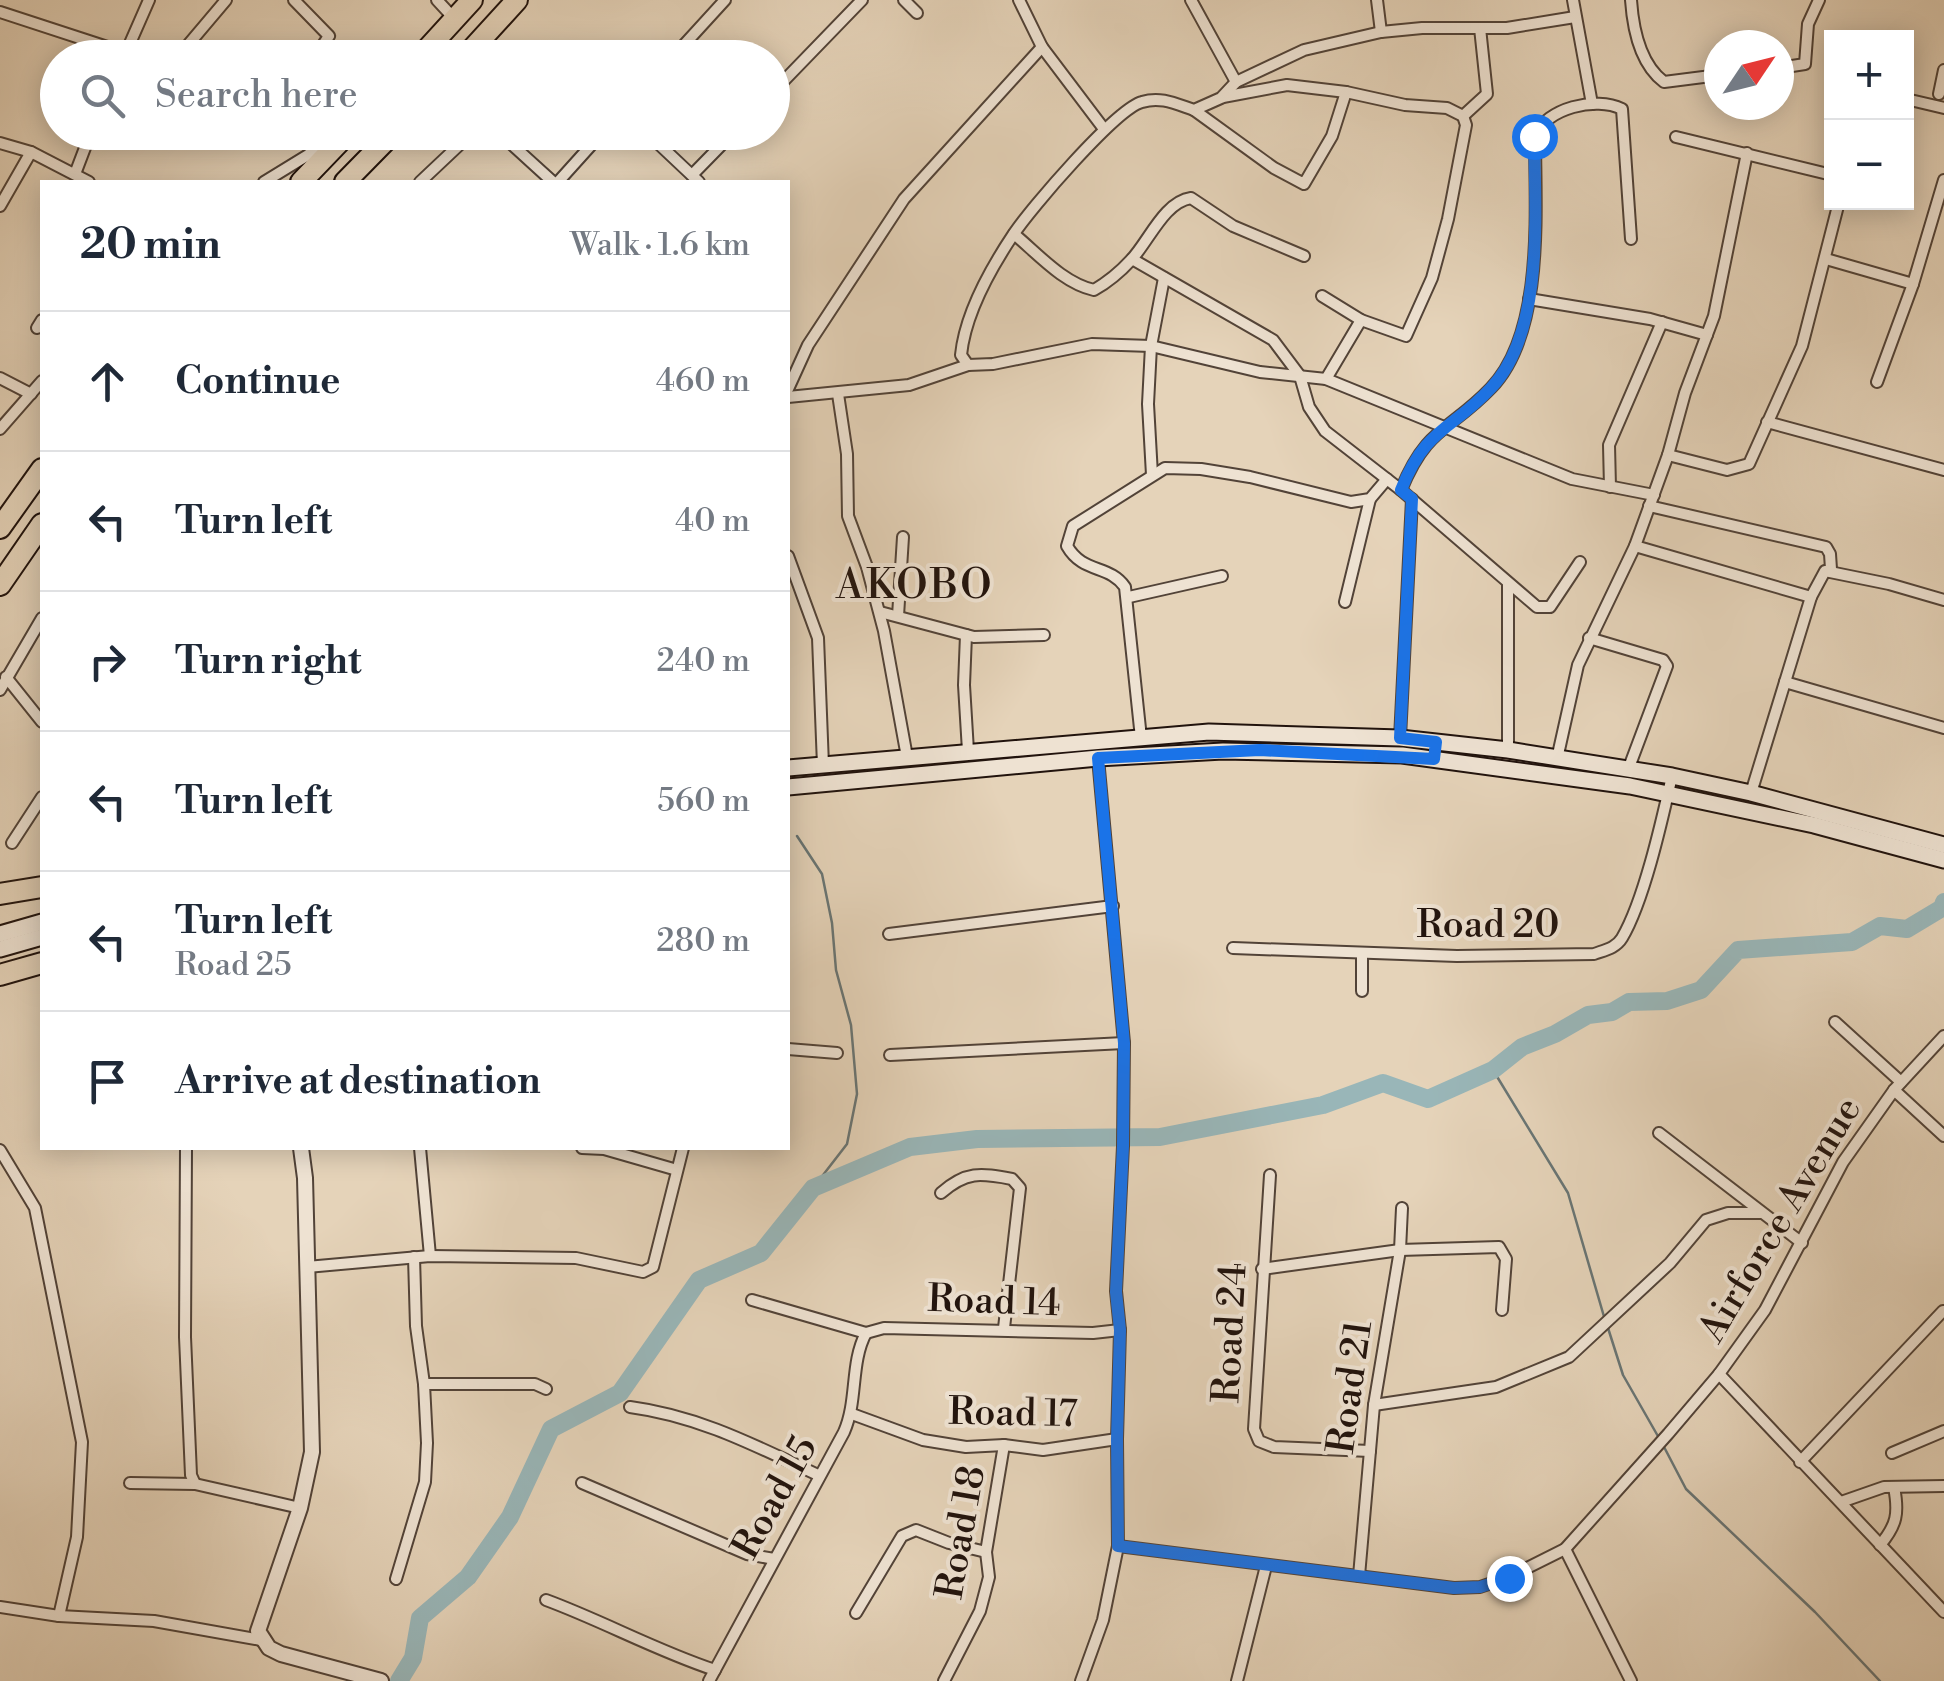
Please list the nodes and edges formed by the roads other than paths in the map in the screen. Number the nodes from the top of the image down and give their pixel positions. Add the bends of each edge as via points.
1 (15, 0) edge
2 (149, 0) edge
3 (226, 0) edge
4 (294, 0) edge
5 (437, 0) edge
6 (462, 0) edge
7 (472, 0) edge
8 (725, 0) edge
9 (862, 0) edge
10 (904, 0) edge
11 (1191, 0) edge
12 (1377, 0) edge
13 (1573, 0) edge
14 (1631, 0) edge
15 (1819, 0) edge
16 (517, 2) edge
17 (1020, 4) edge
18 (6, 13) edge
19 (917, 13) dead end
20 (449, 14) junction
21 (1575, 17) junction
22 (1480, 28) junction
23 (1381, 32) junction
24 (82, 40) edge
25 (132, 40) edge
26 (192, 40) edge
27 (326, 40) edge
28 (424, 40) edge
29 (435, 40) edge
30 (481, 40) edge
31 (688, 40) edge
32 (1042, 46) junction
33 (1794, 66) edge
34 (1944, 70) edge
35 (790, 74) edge
36 (1704, 78) edge
37 (1236, 82) junction
38 (1346, 92) junction
39 (1939, 94) dead end
40 (1221, 98) junction
41 (1914, 101) edge
42 (1592, 104) junction
43 (1944, 108) edge
44 (1194, 110) junction
45 (1464, 116) junction
46 (1104, 129) junction
47 (1676, 137) dead end
48 (0, 143) edge
49 (84, 150) edge
50 (306, 150) edge
51 (332, 150) edge
52 (376, 150) edge
53 (455, 150) edge
54 (519, 150) edge
55 (585, 150) edge
56 (665, 150) edge
57 (719, 150) edge
58 (30, 152) junction
59 (1747, 153) junction
60 (1824, 172) edge
61 (75, 174) junction
62 (695, 179) edge
63 (86, 180) edge
64 (267, 180) edge
65 (303, 180) edge
66 (347, 180) edge
67 (422, 180) edge
68 (554, 180) edge
69 (558, 180) edge
70 (1944, 180) edge
71 (0, 206) edge
72 (1836, 210) edge
73 (1014, 234) junction
74 (1631, 239) dead end
75 (1304, 256) dead end
76 (1132, 259) junction
77 (1826, 259) junction
78 (1164, 278) junction
79 (1913, 284) junction
80 (1322, 296) dead end
81 (1528, 300) junction
82 (1361, 320) junction
83 (1662, 322) junction
84 (1707, 335) junction
85 (1151, 346) junction
86 (968, 365) junction
87 (1300, 376) junction
88 (0, 378) edge
89 (1326, 379) junction
90 (1877, 382) dead end
91 (40, 383) edge
92 (790, 385) edge
93 (31, 394) junction
94 (838, 394) junction
95 (790, 397) edge
96 (1767, 422) junction
97 (1442, 427) junction
98 (0, 430) edge
99 (1668, 456) junction
100 (1944, 470) edge
101 (40, 472) edge
102 (1152, 475) junction
103 (1387, 479) junction
104 (1610, 487) junction
105 (1401, 490) junction
106 (1370, 499) junction
107 (1412, 499) junction
108 (1652, 501) junction
109 (40, 527) edge
110 (0, 528) edge
111 (904, 537) dead end
112 (1636, 546) junction
113 (790, 561) edge
114 (1580, 562) dead end
115 (1830, 569) junction
116 (1222, 576) dead end
117 (1508, 584) junction
118 (0, 585) edge
119 (1811, 597) junction
120 (1128, 598) junction
121 (1944, 600) edge
122 (1345, 602) dead end
123 (880, 612) junction
124 (898, 616) junction
125 (40, 621) edge
126 (966, 635) junction
127 (1044, 635) dead end
128 (1589, 638) junction
129 (6, 677) junction
130 (1785, 682) junction
131 (0, 690) edge
132 (40, 720) edge
133 (1944, 728) edge
134 (1141, 738) junction
135 (1400, 738) junction
136 (1436, 742) junction
137 (1508, 750) junction
138 (968, 751) junction
139 (928, 755) junction
140 (907, 757) junction
141 (1098, 758) junction
142 (1434, 759) junction
143 (1557, 759) junction
144 (823, 765) junction
145 (790, 768) edge
146 (1628, 770) junction
147 (929, 773) junction
148 (1672, 776) junction
149 (790, 787) edge
150 (1751, 793) junction
151 (1668, 794) junction
152 (40, 801) edge
153 (12, 842) dead end
154 (1944, 845) edge
155 (1944, 860) edge
156 (40, 887) edge
157 (0, 894) edge
158 (1113, 906) junction
159 (40, 923) edge
160 (0, 934) edge
161 (889, 934) dead end
162 (40, 938) edge
163 (1233, 948) dead end
164 (0, 949) edge
165 (1362, 953) junction
166 (40, 964) edge
167 (0, 975) edge
168 (1362, 991) dead end
169 (1835, 1022) dead end
170 (1944, 1036) edge
171 (1124, 1043) junction
172 (790, 1050) edge
173 (837, 1053) dead end
174 (890, 1055) dead end
175 (1898, 1086) junction
176 (1659, 1133) dead end
177 (1944, 1136) edge
178 (0, 1150) edge
179 (186, 1150) edge
180 (301, 1150) edge
181 (420, 1150) edge
182 (607, 1150) edge
183 (681, 1150) edge
184 (676, 1170) junction
185 (1270, 1175) dead end
186 (942, 1192) dead end
187 (1402, 1208) dead end
188 (1761, 1213) junction
189 (1802, 1243) junction
190 (1400, 1250) junction
191 (430, 1256) junction
192 (414, 1257) junction
193 (307, 1267) junction
194 (1262, 1269) junction
195 (752, 1300) dead end
196 (1502, 1310) dead end
197 (1944, 1311) edge
198 (1004, 1328) junction
199 (1120, 1330) junction
200 (866, 1334) junction
201 (1720, 1374) junction
202 (424, 1384) junction
203 (546, 1389) dead end
204 (1374, 1405) junction
205 (630, 1407) dead end
206 (852, 1414) junction
207 (1944, 1431) edge
208 (1117, 1439) junction
209 (1004, 1445) junction
210 (1370, 1452) junction
211 (1892, 1453) dead end
212 (1800, 1462) junction
213 (818, 1475) junction
214 (582, 1482) dead end
215 (130, 1483) dead end
216 (195, 1484) junction
217 (1944, 1486) edge
218 (1894, 1487) junction
219 (1841, 1502) junction
220 (300, 1508) junction
221 (1880, 1545) junction
222 (1118, 1546) junction
223 (1565, 1549) junction
224 (986, 1552) junction
225 (774, 1559) junction
226 (1266, 1566) junction
227 (1359, 1576) junction
228 (396, 1579) dead end
229 (546, 1600) dead end
230 (0, 1607) edge
231 (1942, 1609) edge
232 (856, 1613) dead end
233 (58, 1616) junction
234 (260, 1640) junction
235 (712, 1676) edge
236 (381, 1681) edge
237 (944, 1681) edge
238 (1082, 1681) edge
239 (1237, 1681) edge
240 (1631, 1681) edge

1 - 18 street
2 - 25 street
3 - 26 street
4 - 27 street
5 - 20 street
6 - 20 street
7 - 29 highway
8 - 31 street
9 - 35 street
10 - 19 street
11 - 37 street
12 - 23 street
13 - 21 street
14 - 36 street via 1632,22 1652,73 1664,82
15 - 33 street via 1808,24 1805,64
16 - 30 highway
17 - 32 street
18 - 24 street
20 - 28 street
21 - 22 street
21 - 42 street
22 - 23 street
22 - 45 street via 1486,94
23 - 37 street via 1304,50
32 - 46 street
32 - 92 street via 904,199 808,345
34 - 39 street
37 - 40 street
38 - 40 street via 1287,84
38 - 44 street via 1332,136 1304,184
38 - 45 street
40 - 44 street
41 - 43 street
42 - 74 street via 1622,109
42 - 81 street via 1551,115 1534,136
44 - 46 street via 1159,98 1137,103
45 - 82 street via 1448,219 1406,336
46 - 73 street
47 - 59 street
48 - 58 street
49 - 61 street
50 - 64 street
51 - 65 highway
52 - 66 highway
53 - 67 street
54 - 68 street
55 - 69 street
56 - 62 street
57 - 62 street
58 - 61 street
58 - 71 street
59 - 60 street
59 - 84 street
61 - 63 street
70 - 79 street
72 - 77 street
73 - 76 street via 1067,278 1094,290
73 - 86 street via 963,340
75 - 76 street via 1233,226 1191,198 1172,206
76 - 78 street
77 - 79 street
77 - 96 street via 1802,346
78 - 85 street
78 - 87 street via 1273,340
79 - 90 street
80 - 82 street
81 - 83 street
81 - 97 street via 1522,336 1501,376
82 - 89 street
83 - 84 street
83 - 104 street via 1610,445
84 - 99 street
85 - 86 street via 1092,344
85 - 87 street
85 - 102 street
86 - 94 street via 909,385
87 - 89 street
87 - 103 street via 1324,431
88 - 93 street
89 - 97 street
91 - 93 street
93 - 98 street
94 - 95 street
94 - 123 street via 848,516
96 - 99 street via 1741,468
96 - 100 street
97 - 104 street via 1572,479
97 - 105 street via 1423,446
99 - 108 street
101 - 110 highway
102 - 106 street via 1165,468 1201,469 1352,502
102 - 120 street via 1072,526 1067,546 1088,568 1118,577
103 - 105 street
103 - 106 street
104 - 108 street
105 - 107 street
106 - 122 street
107 - 117 street
107 - 135 street
108 - 112 street
108 - 115 street via 1826,548
109 - 118 highway
111 - 124 street
112 - 119 street
112 - 128 street
113 - 144 street via 818,638
114 - 117 street via 1546,610
115 - 119 street
115 - 121 street
116 - 120 street
117 - 137 street
119 - 130 street
120 - 134 street
123 - 124 street
123 - 140 street
124 - 126 street
125 - 129 street
126 - 127 street
126 - 138 street
128 - 143 street
128 - 146 street via 1667,666
129 - 131 street
129 - 132 street
130 - 133 street
130 - 150 street
134 - 135 main road via 1226,732
134 - 138 main road
135 - 136 main road
136 - 137 main road
136 - 142 main road
137 - 143 main road
138 - 139 main road
139 - 140 main road
139 - 147 main road
140 - 144 main road
141 - 142 main road via 1260,750
141 - 147 main road
141 - 158 street
142 - 151 main road
143 - 146 main road
144 - 145 main road
146 - 148 main road
147 - 149 main road
148 - 150 main road
148 - 151 street
150 - 154 main road
151 - 155 main road
151 - 165 street, Road 20 via 1647,872 1614,947 1594,954
152 - 153 street
156 - 157 highway
158 - 161 street
158 - 171 street
159 - 160 main road
162 - 164 main road
163 - 165 street, Road 20
165 - 168 street, Road 20
166 - 167 highway
169 - 175 street
170 - 175 street, Airforce Avenue
171 - 174 street
171 - 199 street
172 - 173 street
175 - 177 street
175 - 189 street, Airforce Avenue via 1844,1162
176 - 188 street
178 - 233 street via 36,1208 82,1442 77,1537
179 - 216 street via 186,1337
180 - 193 street
181 - 191 street
182 - 184 street
183 - 184 street
184 - 191 street via 653,1267 643,1272 576,1258
185 - 194 street, Road 24
186 - 198 street via 967,1175 1012,1179 1020,1188
187 - 190 street, Road 21
188 - 189 street
188 - 204 street via 1706,1220 1570,1357 1496,1387
189 - 201 street, Airforce Avenue
190 - 194 street
190 - 196 street via 1499,1248 1506,1260
190 - 204 street, Road 21
191 - 192 street
192 - 193 street
192 - 202 street
193 - 220 street via 312,1452
194 - 210 street, Road 24 via 1254,1429 1259,1442
195 - 200 street
197 - 212 street
198 - 199 street, Road 14
198 - 200 street, Road 14 via 884,1328
199 - 208 street
200 - 206 street, Road 15
201 - 212 street
201 - 223 street, Airforce Avenue
202 - 203 street
202 - 228 street via 425,1482
204 - 210 street, Road 21
205 - 213 street via 674,1413
206 - 209 street, Road 17 via 923,1440
206 - 213 street, Road 15
207 - 211 street
208 - 209 street, Road 17 via 1043,1450
208 - 222 street
209 - 224 street, Road 18
210 - 227 street, Road 21
212 - 219 street
213 - 225 street, Road 15
214 - 225 street via 747,1554
215 - 216 street
216 - 220 street
217 - 218 street
218 - 219 street
218 - 221 street via 1898,1517
219 - 221 street
220 - 234 street via 259,1622
221 - 231 street
222 - 226 street
222 - 238 street via 1104,1620
223 - 227 street via 1480,1587
223 - 240 street
224 - 232 street via 916,1530 902,1536
224 - 237 street, Road 18 via 980,1612
225 - 235 street, Road 15
226 - 227 street
226 - 239 street
229 - 235 street
230 - 233 street
233 - 234 street via 154,1620
234 - 236 street via 282,1654

